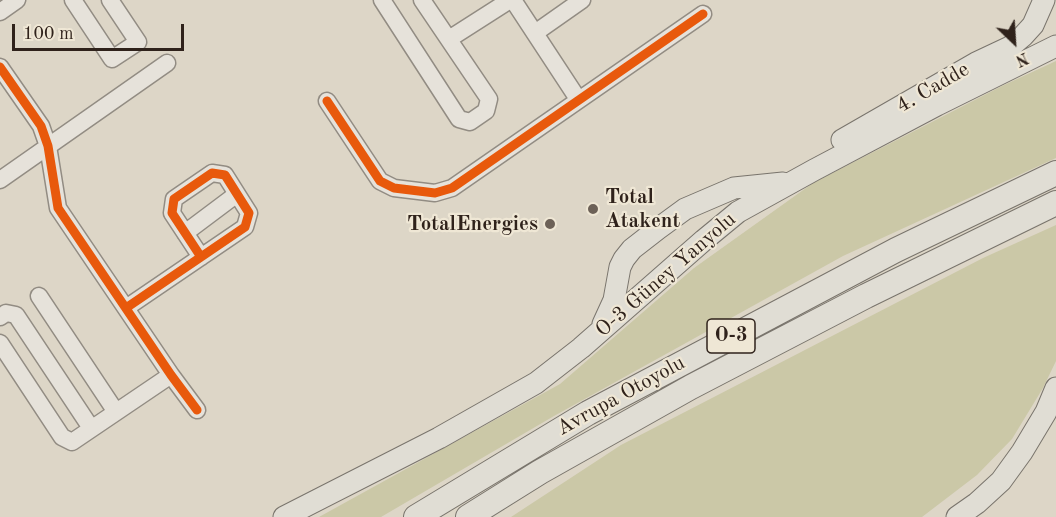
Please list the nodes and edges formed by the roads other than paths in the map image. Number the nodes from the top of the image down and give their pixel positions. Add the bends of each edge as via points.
1 (17, 0) edge
2 (73, 0) edge
3 (110, 0) edge
4 (382, 0) edge
5 (422, 0) edge
6 (511, 0) edge
7 (1044, 0) edge
8 (574, 2) edge
9 (0, 12) edge
10 (703, 14) dead end
11 (534, 33) junction
12 (448, 39) junction
13 (1056, 46) edge
14 (167, 63) dead end
15 (0, 67) edge
16 (578, 99) junction
17 (327, 101) dead end
18 (48, 146) junction
19 (814, 170) junction
20 (1056, 173) edge
21 (0, 180) edge
22 (792, 182) junction
23 (237, 194) junction
24 (1056, 203) edge
25 (185, 233) junction
26 (201, 257) junction
27 (39, 296) dead end
28 (126, 308) junction
29 (0, 317) edge
30 (598, 333) junction
31 (0, 343) edge
32 (171, 375) junction
33 (1056, 388) edge
34 (197, 410) dead end
35 (116, 412) junction
36 (91, 428) junction
37 (284, 517) edge
38 (416, 517) edge
39 (468, 517) edge
40 (957, 517) edge

1 - 9 street
2 - 3 street via 112,59 138,42
4 - 12 street via 459,119 471,122 486,111 489,99
5 - 12 street
6 - 11 street
6 - 12 street
7 - 19 main road, 4. Cadde via 1033,25 1017,42 837,143 825,151
8 - 11 street
10 - 16 street
11 - 16 street
13 - 19 main road, O-3 Güney Yanyolu
14 - 18 street
15 - 18 street via 41,126
16 - 17 street via 452,189 435,193 394,188 380,181
18 - 21 street
18 - 28 street via 58,208
19 - 22 main road, O-3 Güney Yanyolu
20 - 38 highway, Avrupa Otoyolu / O-3 via 896,250 588,413
22 - 30 main road, O-3 Güney Yanyolu via 738,212
22 - 30 main road via 734,188 711,196 685,209 632,249 620,267 614,300
23 - 25 street
23 - 25 street via 225,175 212,172 174,199 172,213
23 - 26 street via 249,213 245,227
24 - 39 highway, Avrupa Otoyolu / O-3 via 691,387
25 - 26 street
26 - 28 street
27 - 35 street
28 - 32 street
29 - 36 street via 6,313 16,315
30 - 37 main road, O-3 Güney Yanyolu via 515,397
31 - 36 street via 62,437 72,442
32 - 34 street
32 - 35 street
33 - 40 main road via 1046,412 1001,481
35 - 36 street

